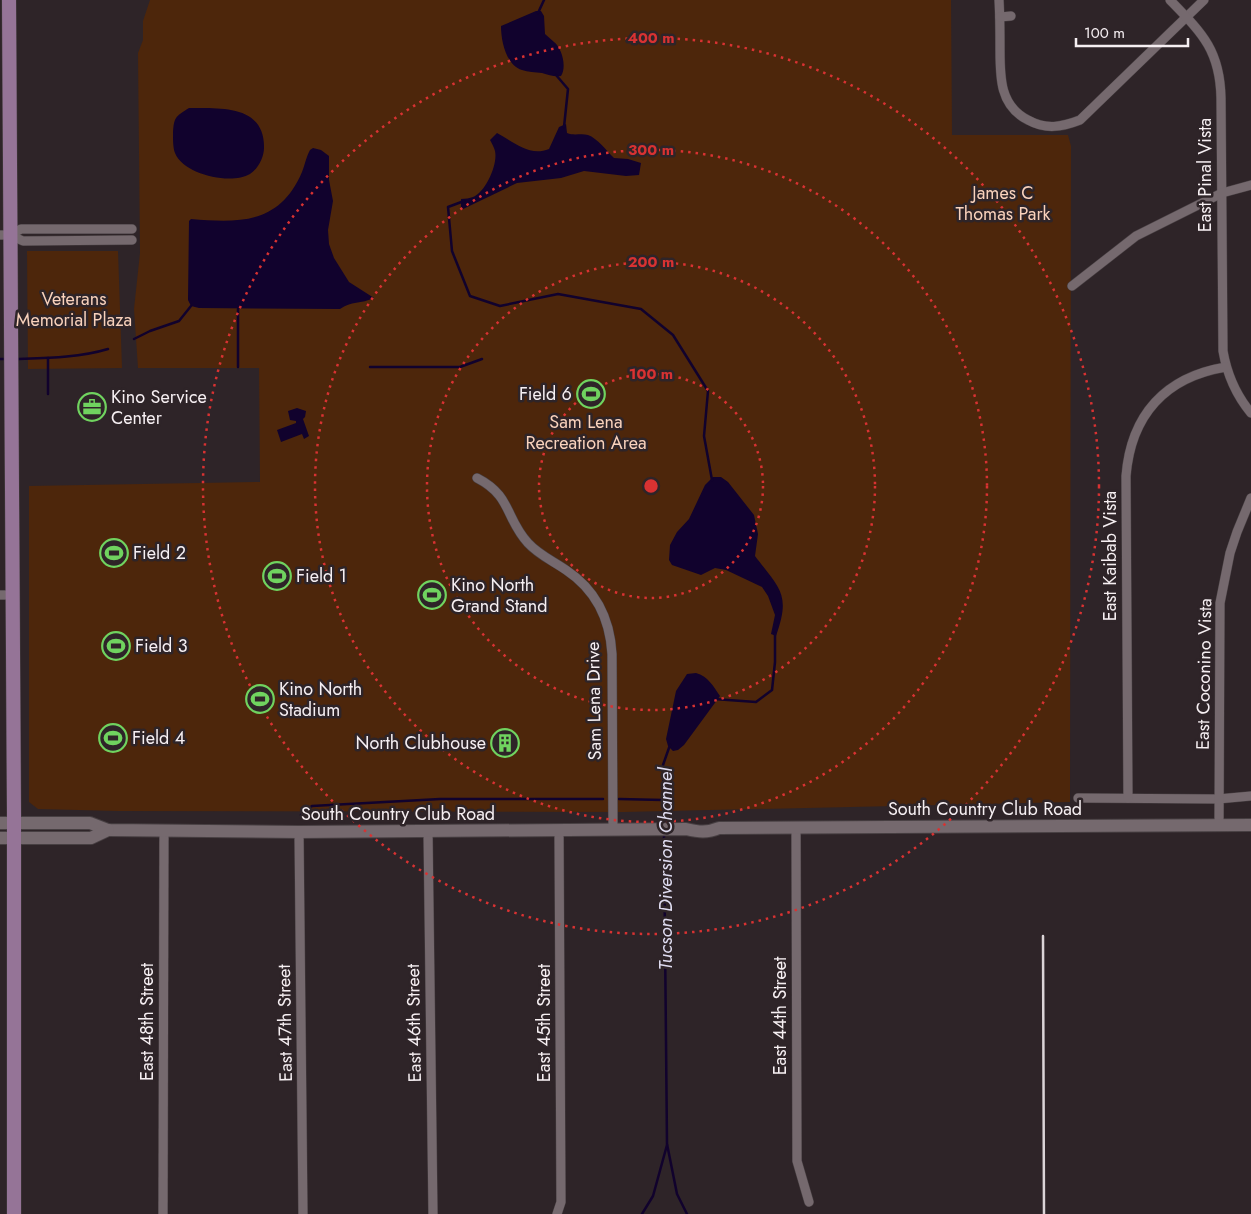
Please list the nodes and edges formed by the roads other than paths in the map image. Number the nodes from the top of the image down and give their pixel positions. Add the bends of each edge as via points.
1 (9, 0) edge
2 (1000, 0) edge
3 (1170, 0) edge
4 (1204, 0) edge
5 (1011, 16) dead end
6 (1000, 17) junction
7 (1187, 17) junction
8 (1251, 185) edge
9 (1222, 192) junction
10 (132, 229) dead end
11 (5, 235) edge
12 (132, 240) dead end
13 (1072, 286) dead end
14 (1226, 366) junction
15 (1251, 413) edge
16 (478, 478) dead end
17 (1251, 498) edge
18 (6, 595) edge
19 (1251, 796) edge
20 (1078, 798) dead end
21 (1128, 798) junction
22 (1218, 799) junction
23 (7, 823) edge
24 (1219, 825) junction
25 (1251, 825) edge
26 (796, 828) junction
27 (613, 829) junction
28 (108, 830) junction
29 (164, 830) junction
30 (559, 830) junction
31 (428, 831) junction
32 (299, 832) junction
33 (7, 838) edge
34 (0, 1035) edge
35 (14, 1035) junction
36 (809, 1202) dead end
37 (14, 1214) edge
38 (163, 1214) edge
39 (303, 1214) edge
40 (433, 1214) edge
41 (557, 1214) edge

1 - 11 main road
2 - 6 street
3 - 7 street, East Pinal Vista
4 - 7 street
5 - 6 street
6 - 7 street via 1001,84 1010,106 1026,119 1050,127 1080,120
7 - 9 street, East Pinal Vista via 1207,41 1218,66 1221,81
8 - 9 street
9 - 13 street via 1136,236
9 - 14 street, East Pinal Vista via 1222,334
10 - 11 street via 21,229
11 - 12 street via 23,241
11 - 18 main road via 11,343
14 - 15 street, East Pinal Vista via 1236,392
14 - 21 street, East Kaibab Vista via 1204,372 1169,390 1141,414 1132,441 1126,476
16 - 27 street, Sam Lena Drive via 500,495 521,534 534,549 582,583 598,602 605,618 612,654
17 - 22 street, East Coconino Vista via 1230,553 1220,603
18 - 23 main road
19 - 22 street, South Country Club Road
20 - 21 street, South Country Club Road
21 - 22 street, South Country Club Road
22 - 24 street, East Coconino Vista
23 - 28 street, South Country Club Road via 90,823
23 - 33 main road
24 - 25 street, South Country Club Road
24 - 26 street, South Country Club Road
26 - 27 street, South Country Club Road via 719,828 712,824 698,824 687,829
26 - 36 street, East 44th Street via 797,1161
27 - 30 street, South Country Club Road
28 - 29 street, South Country Club Road
28 - 33 street, South Country Club Road via 91,838
29 - 32 street, South Country Club Road
29 - 38 street, East 48th Street
30 - 31 street, South Country Club Road
30 - 41 street, East 45th Street via 561,1202
31 - 32 street, South Country Club Road
31 - 40 street, East 46th Street
32 - 39 street, East 47th Street
33 - 35 main road
34 - 35 main road
35 - 37 main road

